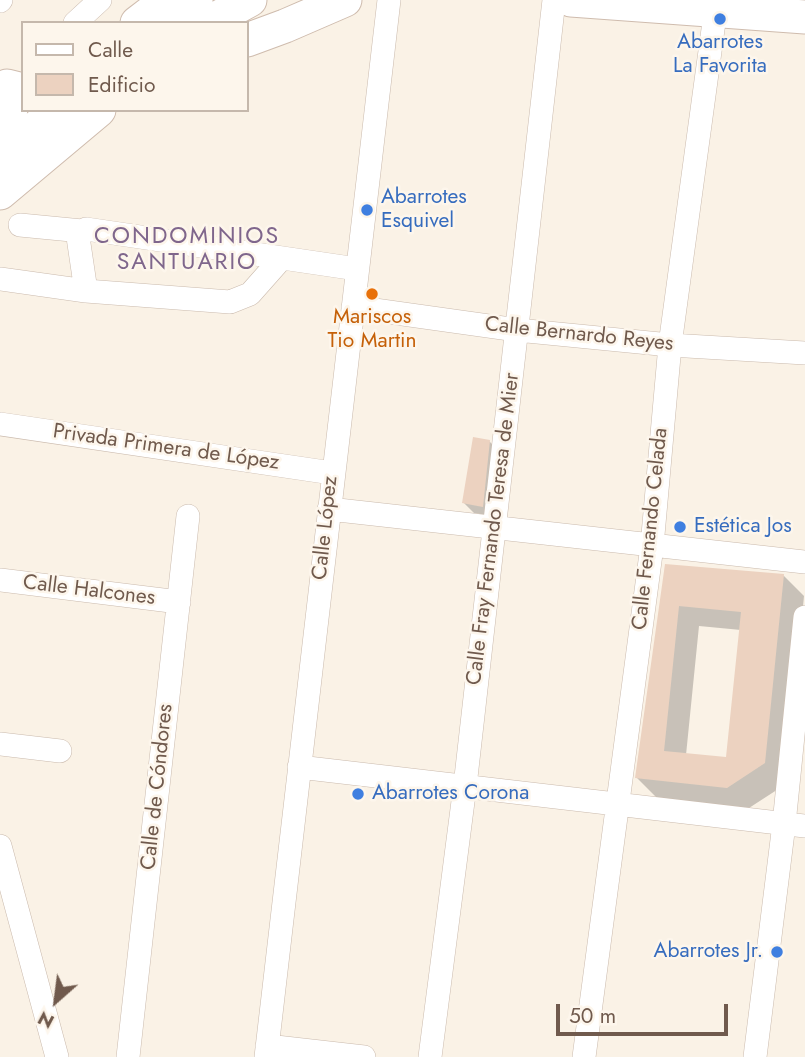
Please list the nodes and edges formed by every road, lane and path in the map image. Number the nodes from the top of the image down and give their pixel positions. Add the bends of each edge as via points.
1 (100, 0) edge
2 (167, 0) edge
3 (196, 0) edge
4 (250, 0) edge
5 (345, 0) edge
6 (389, 0) edge
7 (554, 0) edge
8 (571, 0) edge
9 (717, 5) edge
10 (805, 17) edge
11 (77, 21) edge
12 (140, 21) edge
13 (170, 21) edge
14 (212, 21) edge
15 (248, 40) edge
16 (10, 84) edge
17 (55, 112) edge
18 (97, 112) edge
19 (0, 130) edge
20 (0, 156) edge
21 (0, 193) edge
22 (20, 225) dead end
23 (82, 231) junction
24 (281, 259) junction
25 (357, 269) junction
26 (0, 279) edge
27 (86, 291) junction
28 (353, 307) junction
29 (517, 330) junction
30 (670, 345) junction
31 (805, 353) edge
32 (0, 424) edge
33 (332, 473) junction
34 (329, 509) junction
35 (188, 516) dead end
36 (494, 526) junction
37 (652, 545) junction
38 (805, 562) edge
39 (0, 580) edge
40 (179, 602) junction
41 (805, 617) edge
42 (0, 744) edge
43 (60, 751) dead end
44 (299, 766) junction
45 (465, 786) junction
46 (619, 804) junction
47 (795, 825) edge
48 (0, 846) edge
49 (267, 1051) edge
50 (57, 1057) edge
51 (128, 1057) edge
52 (364, 1057) edge
53 (430, 1057) edge
54 (584, 1057) edge
55 (755, 1057) edge

1 - 11 street
2 - 12 main road
3 - 13 main road
4 - 14 main road
5 - 15 main road
6 - 25 street, Calle López
7 - 29 street, Calle Fray Fernando Teresa de Mier
8 - 9 main road
9 - 10 main road
9 - 30 street, Calle Fernando Celada
16 - 19 main road via 11,109
17 - 20 main road
18 - 21 main road
22 - 23 street
23 - 24 street
23 - 27 street via 78,237
24 - 25 street
24 - 27 street via 250,294 230,302
25 - 28 street, Calle López
26 - 27 street
28 - 29 street, Calle Bernardo Reyes
28 - 33 street, Calle López
29 - 30 street, Calle Bernardo Reyes
29 - 36 street, Calle Fray Fernando Teresa de Mier
30 - 31 street, Calle Bernardo Reyes
30 - 37 street, Calle Fernando Celada
32 - 33 street, Privada Primera de López
33 - 34 street, Calle López
34 - 36 street
34 - 44 street, Calle López
35 - 40 street, Calle de Cóndores
36 - 37 street
36 - 45 street, Calle Fray Fernando Teresa de Mier
37 - 38 street
37 - 46 street, Calle Fernando Celada
39 - 40 street, Calle Halcones
40 - 51 street, Calle de Cóndores
41 - 47 street
42 - 43 street
44 - 45 street
44 - 49 street, Calle López
45 - 46 street
45 - 53 street, Calle Fray Fernando Teresa de Mier
46 - 47 street
46 - 54 street, Calle Fernando Celada
47 - 55 street
48 - 50 street
49 - 52 street

